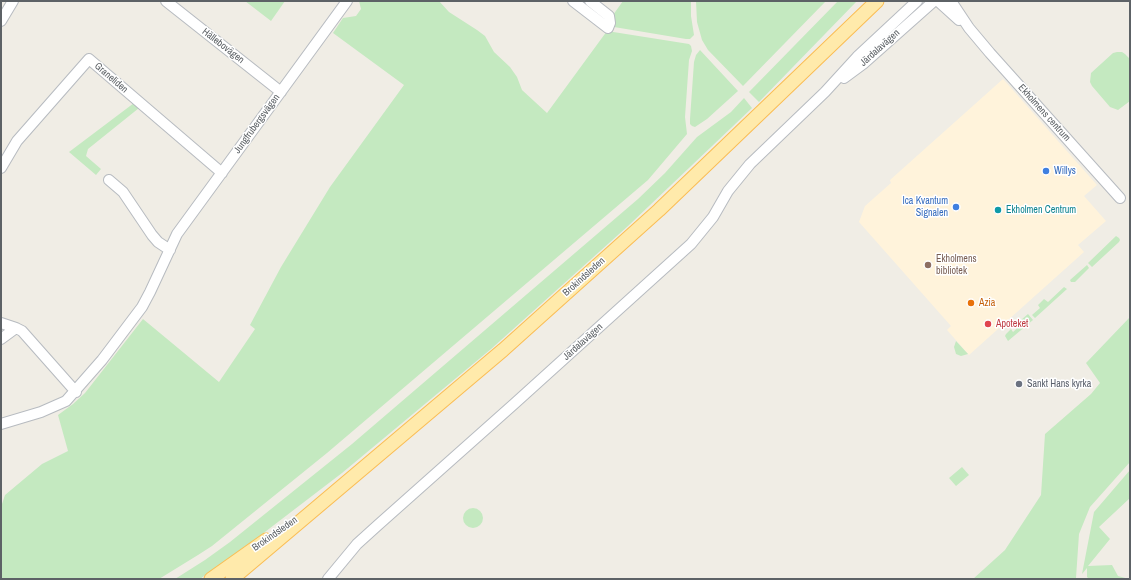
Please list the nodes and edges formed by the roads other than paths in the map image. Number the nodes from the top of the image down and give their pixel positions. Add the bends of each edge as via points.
1 (13, 1) edge
2 (166, 1) edge
3 (347, 1) edge
4 (572, 1) edge
5 (590, 1) edge
6 (868, 1) edge
7 (877, 1) edge
8 (917, 1) edge
9 (934, 1) edge
10 (938, 1) edge
11 (951, 1) edge
12 (1, 21) edge
13 (969, 28) junction
14 (820, 55) junction
15 (281, 92) junction
16 (825, 92) junction
17 (1, 168) edge
18 (222, 173) junction
19 (109, 180) dead end
20 (1120, 198) dead end
21 (170, 250) junction
22 (1, 323) edge
23 (16, 328) junction
24 (1, 339) edge
25 (76, 392) junction
26 (1, 424) edge
27 (339, 488) junction
28 (211, 579) edge
29 (232, 579) edge
30 (328, 579) edge

1 - 12 street
2 - 15 street, Hällebovägen
3 - 15 street, Jungfrubergsvägen
4 - 5 street via 608,28 609,16
6 - 14 main road, Brokindsleden
7 - 14 main road, Brokindsleden
8 - 16 street, Järdalavägen
9 - 16 street, Järdalavägen via 864,64
10 - 13 street, Ekholmens centrum
11 - 13 street, Ekholmens centrum
13 - 20 street, Ekholmens centrum
14 - 27 main road, Brokindsleden via 642,225 503,350
15 - 18 street, Jungfrubergsvägen
16 - 30 street, Järdalavägen via 750,164 691,244 372,530
17 - 18 street, Graneliden via 17,141 89,59
18 - 21 street, Jungfrubergsvägen via 177,234
19 - 21 street via 123,192 158,242
21 - 25 street, Jungfrubergsvägen via 142,307
22 - 23 street
23 - 24 street
23 - 25 street
25 - 26 street, Jungfrubergsvägen via 56,406
27 - 28 main road, Brokindsleden
27 - 29 main road, Brokindsleden

